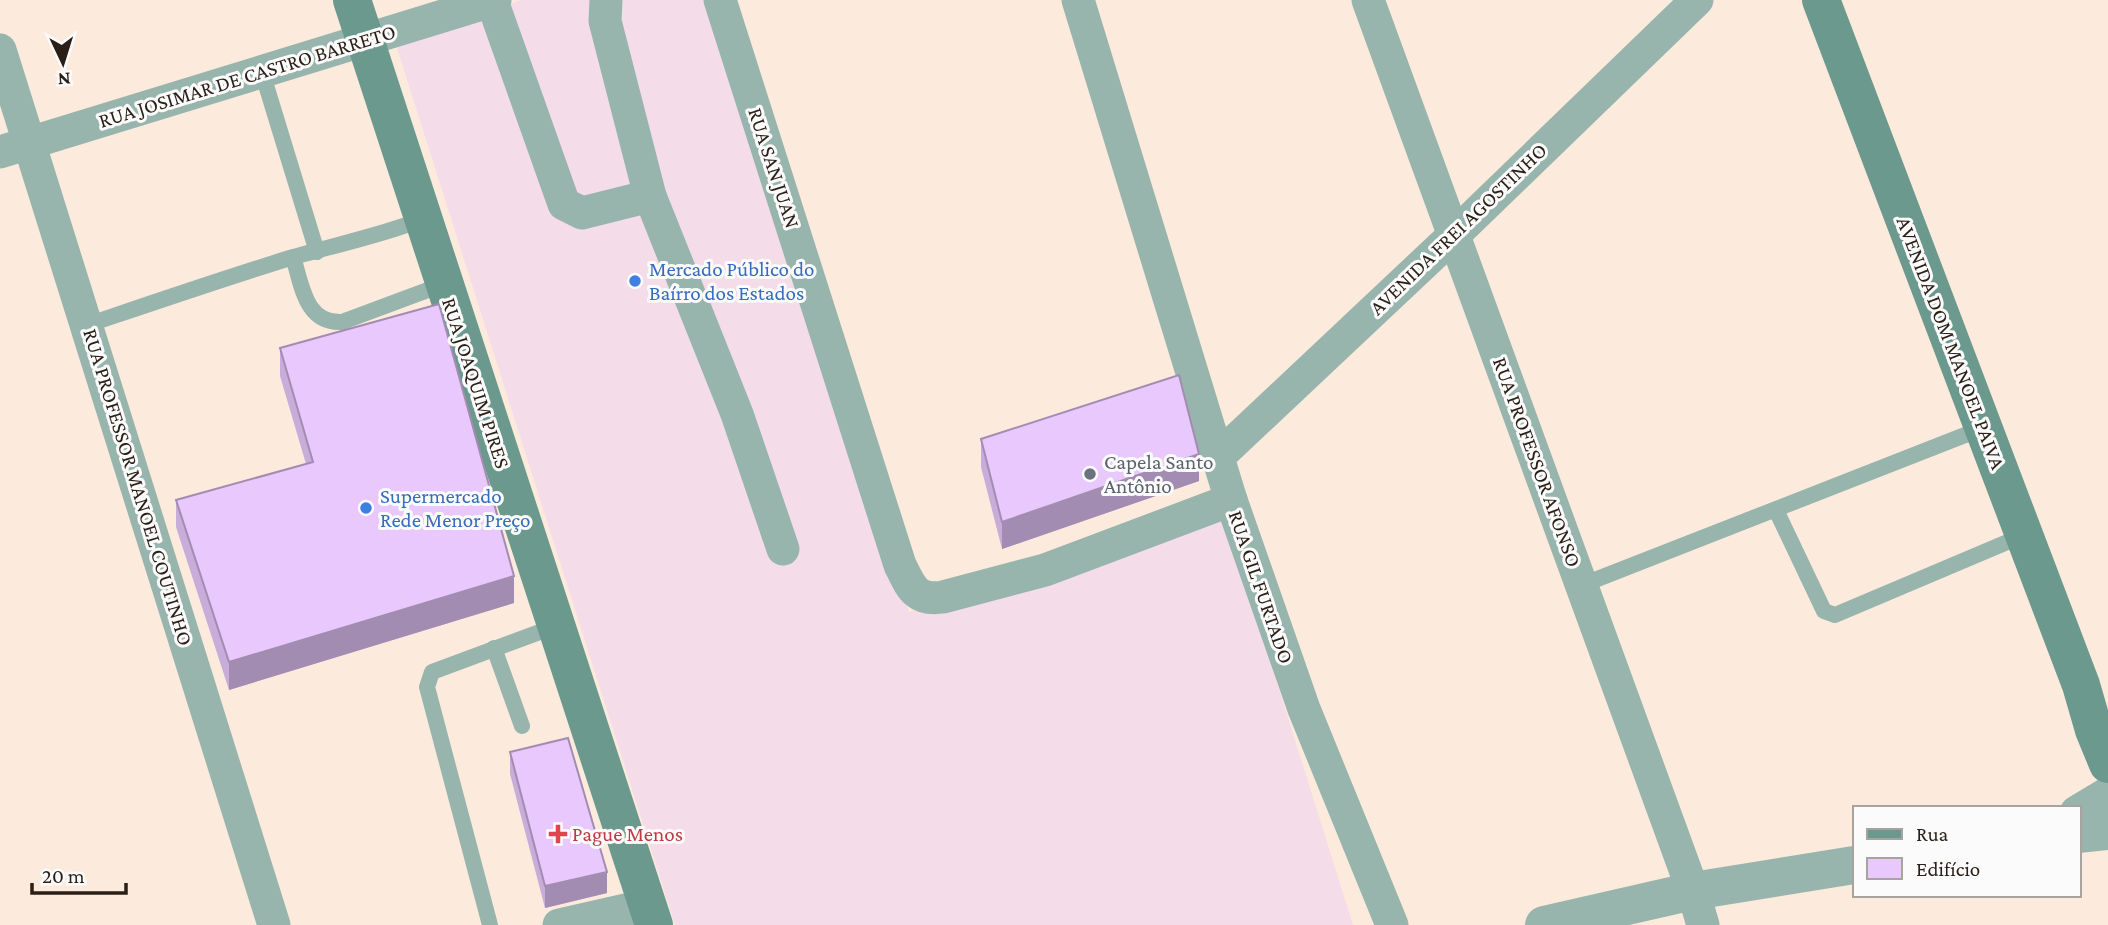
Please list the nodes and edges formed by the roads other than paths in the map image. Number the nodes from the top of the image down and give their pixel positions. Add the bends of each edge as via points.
1 (352, 0) edge
2 (493, 0) edge
3 (606, 0) edge
4 (720, 0) edge
5 (1078, 0) edge
6 (1368, 0) edge
7 (1697, 0) edge
8 (1821, 0) edge
9 (365, 40) junction
10 (0, 50) edge
11 (262, 72) junction
12 (15, 146) edge
13 (650, 195) junction
14 (423, 219) junction
15 (1455, 234) junction
16 (317, 252) junction
17 (293, 257) junction
18 (444, 284) junction
19 (87, 325) junction
20 (1983, 428) junction
21 (1218, 457) junction
22 (1231, 500) junction
23 (1776, 510) junction
24 (2024, 535) junction
25 (783, 549) dead end
26 (1582, 585) junction
27 (556, 626) junction
28 (495, 648) junction
29 (2081, 685) junction
30 (2108, 712) edge
31 (522, 726) dead end
32 (2108, 764) edge
33 (2108, 796) edge
34 (2080, 813) edge
35 (2108, 831) edge
36 (2080, 834) edge
37 (1853, 865) edge
38 (1698, 908) edge
39 (650, 915) edge
40 (274, 925) edge
41 (490, 925) edge
42 (559, 925) edge
43 (1392, 925) edge
44 (1544, 925) edge

1 - 9 main road, RUA JOAQUIM PIRES
2 - 9 street, RUA JOSIMAR DE CASTRO BARRETO
2 - 13 street via 564,204 582,213
3 - 13 street via 605,21
4 - 22 street, RUA SAN JUAN via 900,565 915,592 930,599 943,597 1045,570
5 - 21 street, RUA GIL FURTADO
6 - 15 street, RUA PROFESSOR AFONSO
7 - 15 street, AVENIDA FREI AGOSTINHO
8 - 20 main road, AVENIDA DOM MANOEL PAIVA
9 - 11 street, RUA JOSIMAR DE CASTRO BARRETO
9 - 14 main road, RUA JOAQUIM PIRES
10 - 12 street, RUA PROFESSOR MANOEL COUTINHO
11 - 12 street, RUA JOSIMAR DE CASTRO BARRETO
11 - 16 lane
12 - 19 street, RUA PROFESSOR MANOEL COUTINHO
13 - 25 street via 737,414
14 - 16 lane
14 - 18 main road, RUA JOAQUIM PIRES
15 - 21 street, AVENIDA FREI AGOSTINHO
15 - 26 street, RUA PROFESSOR AFONSO
16 - 17 lane
17 - 18 lane via 306,301 318,318 330,323
17 - 19 lane
18 - 27 main road, RUA JOAQUIM PIRES
19 - 40 street, RUA PROFESSOR MANOEL COUTINHO
20 - 23 lane
20 - 24 main road, AVENIDA DOM MANOEL PAIVA
21 - 22 street, RUA GIL FURTADO
22 - 43 street, RUA GIL FURTADO via 1304,709
23 - 24 lane via 1824,611 1835,615
23 - 26 lane
24 - 29 main road, AVENIDA DOM MANOEL PAIVA
26 - 38 street, RUA PROFESSOR AFONSO
27 - 28 lane
27 - 39 main road, RUA JOAQUIM PIRES
28 - 31 lane
28 - 41 lane via 432,672 428,687
29 - 30 main road
29 - 32 main road, AVENIDA DOM MANOEL PAIVA
33 - 34 street
35 - 36 street
37 - 38 street
38 - 44 street
39 - 42 street

